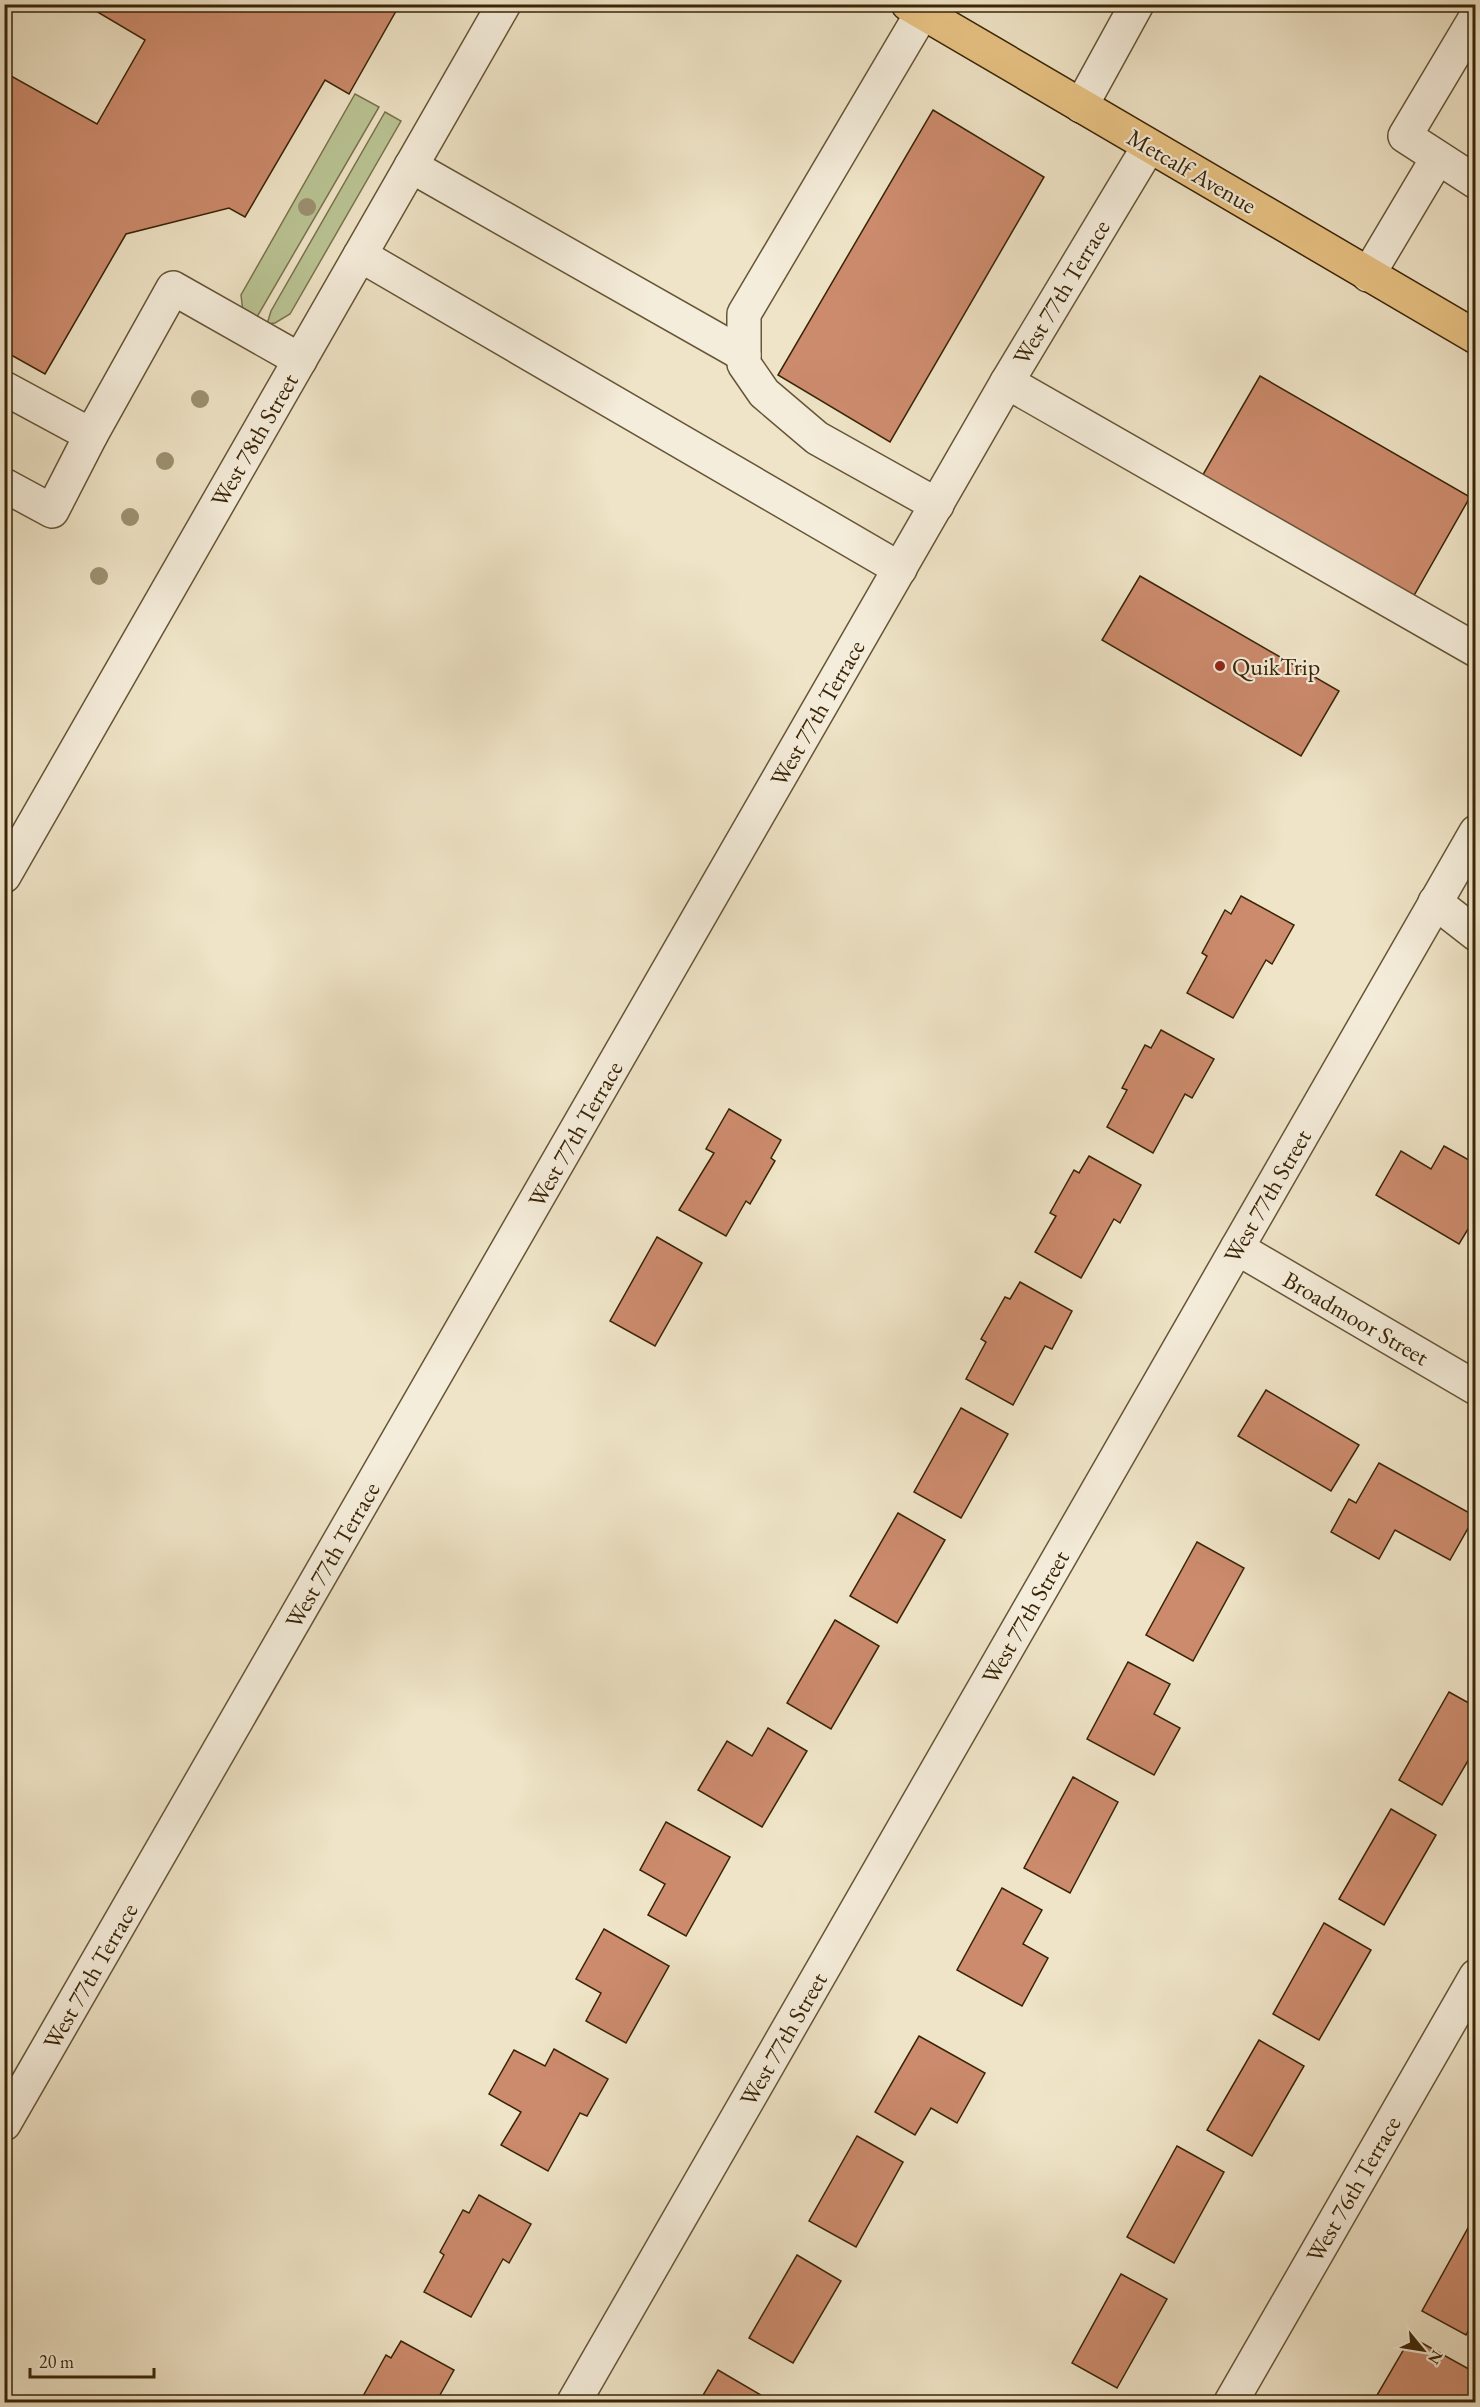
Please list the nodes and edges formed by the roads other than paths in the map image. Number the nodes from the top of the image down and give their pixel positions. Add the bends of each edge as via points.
1 (504, 4) edge
2 (1137, 4) edge
3 (915, 9) edge
4 (1476, 17) edge
5 (1081, 106) junction
6 (1149, 146) junction
7 (1437, 159) junction
8 (411, 166) junction
9 (1476, 182) edge
10 (360, 255) junction
11 (1368, 274) junction
12 (1476, 337) edge
13 (744, 356) junction
14 (300, 360) junction
15 (1007, 382) junction
16 (4, 388) edge
17 (91, 435) junction
18 (4, 485) edge
19 (937, 505) junction
20 (900, 569) junction
21 (1476, 650) edge
22 (1476, 832) edge
23 (4, 876) edge
24 (1436, 902) junction
25 (1476, 934) edge
26 (1237, 1248) junction
27 (1476, 1388) edge
28 (1476, 1976) edge
29 (4, 2124) edge
30 (574, 2403) edge
31 (1231, 2403) edge

1 - 8 street, West 78th Street
2 - 5 street
3 - 5 main road, Metcalf Avenue
3 - 13 street via 744,314
4 - 7 street via 1405,136
5 - 6 main road, Metcalf Avenue
6 - 11 main road, Metcalf Avenue
6 - 15 street, West 77th Terrace
7 - 9 street
7 - 11 street
8 - 10 street, West 78th Street
8 - 13 street
10 - 14 street, West 78th Street
10 - 20 street
11 - 12 main road, Metcalf Avenue
13 - 19 street via 744,364 764,393 817,438
14 - 17 street via 173,288
14 - 23 street, West 78th Street
15 - 19 street, West 77th Terrace
15 - 21 street
16 - 17 street
17 - 18 street via 52,511
19 - 20 street, West 77th Terrace
20 - 29 street, West 77th Terrace
22 - 24 street, West 77th Street
24 - 25 street
24 - 26 street, West 77th Street
26 - 27 street, Broadmoor Street
26 - 30 street, West 77th Street
28 - 31 street, West 76th Terrace

